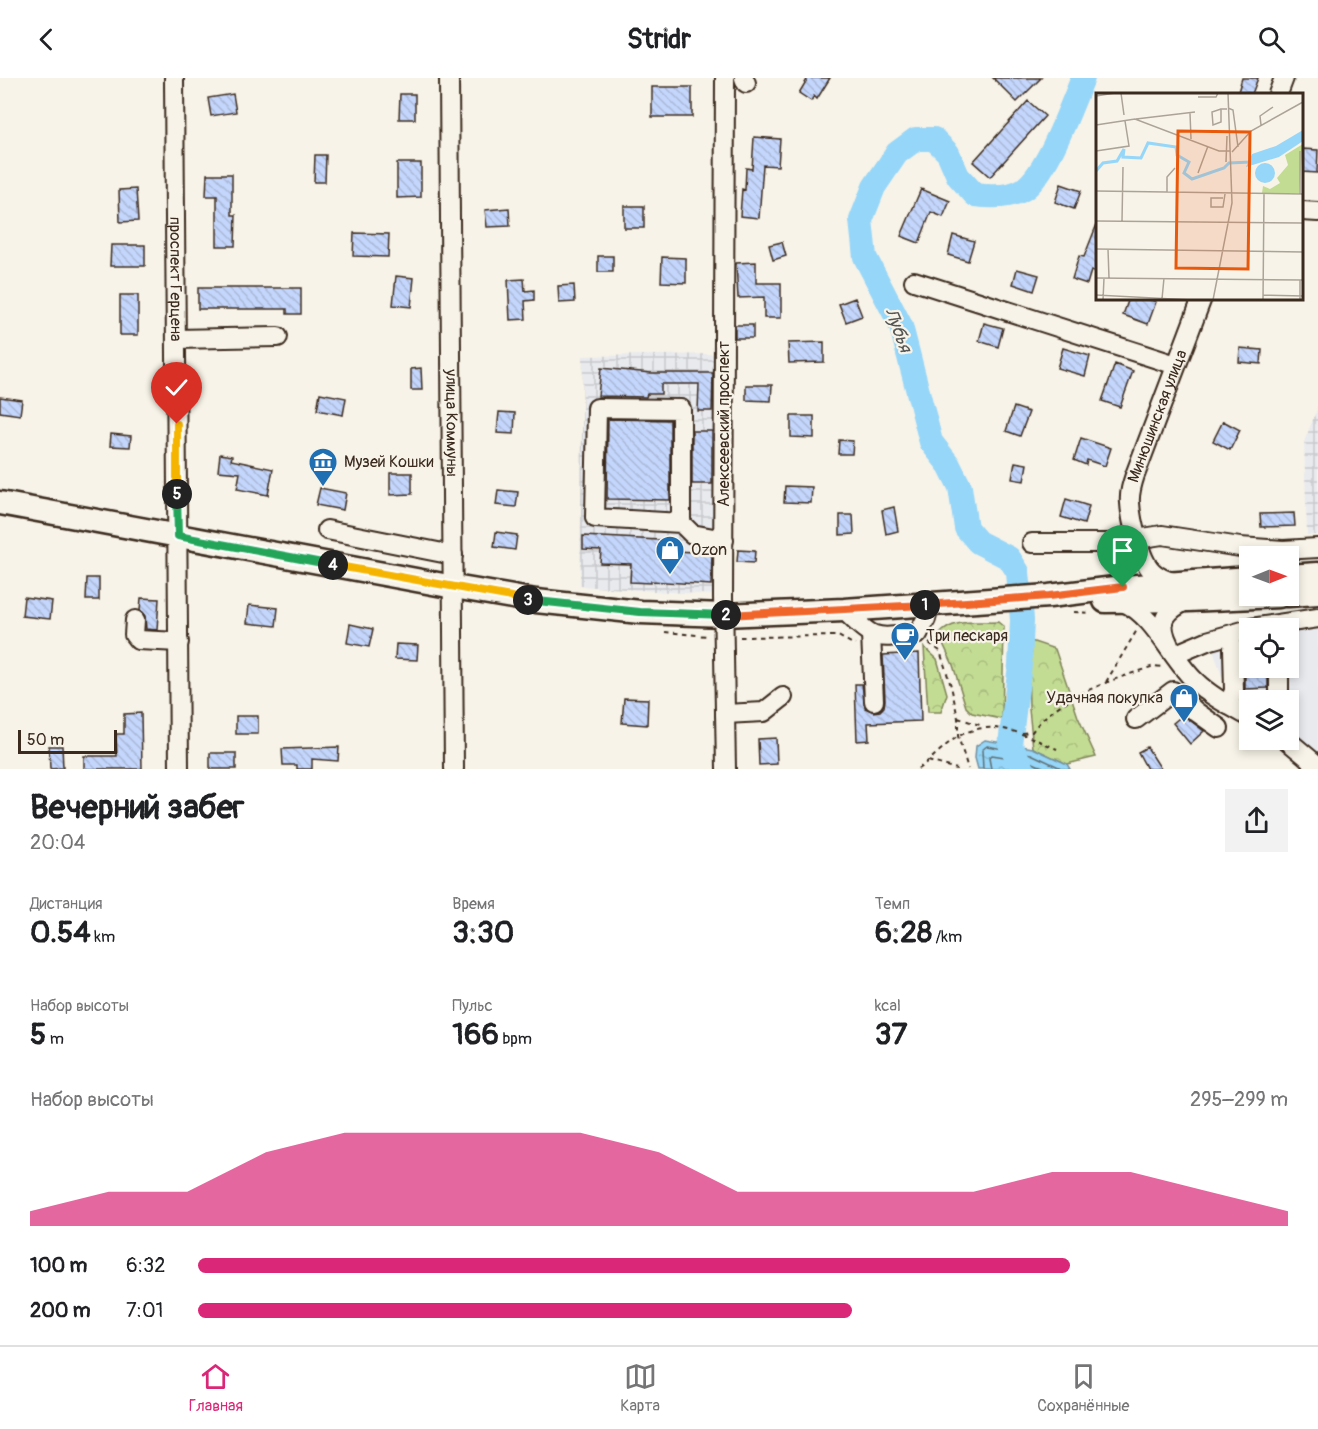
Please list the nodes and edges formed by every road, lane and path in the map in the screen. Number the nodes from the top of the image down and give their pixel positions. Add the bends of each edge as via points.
1 (174, 78) edge
2 (449, 78) edge
3 (725, 78) edge
4 (1284, 78) edge
5 (1278, 93) edge
6 (1303, 211) edge
7 (1318, 212) edge
8 (914, 280) dead end
9 (1201, 300) edge
10 (278, 338) dead end
11 (176, 339) junction
12 (1176, 365) junction
13 (0, 503) edge
14 (681, 524) junction
15 (327, 530) dead end
16 (178, 536) junction
17 (1138, 537) junction
18 (724, 540) junction
19 (1032, 543) dead end
20 (1318, 548) edge
21 (453, 555) junction
22 (1318, 574) edge
23 (1299, 575) edge
24 (1239, 580) edge
25 (454, 587) junction
26 (1182, 588) junction
27 (1239, 593) edge
28 (1318, 593) edge
29 (1123, 594) junction
30 (1299, 594) edge
31 (930, 604) junction
32 (844, 610) junction
33 (1071, 612) dead end
34 (1092, 613) dead end
35 (724, 615) junction
36 (1318, 618) edge
37 (135, 621) dead end
38 (1299, 621) edge
39 (1140, 626) dead end
40 (1239, 632) edge
41 (918, 634) junction
42 (740, 637) dead end
43 (179, 642) junction
44 (867, 642) junction
45 (1233, 648) dead end
46 (1174, 655) junction
47 (1106, 681) junction
48 (1182, 683) junction
49 (783, 697) dead end
50 (1231, 698) junction
51 (1239, 698) edge
52 (873, 701) dead end
53 (1239, 706) edge
54 (725, 714) junction
55 (958, 718) junction
56 (1136, 719) dead end
57 (985, 726) junction
58 (1219, 728) dead end
59 (1022, 733) junction
60 (958, 736) junction
61 (1057, 749) dead end
62 (1299, 750) edge
63 (928, 761) junction
64 (1318, 766) edge
65 (179, 769) edge
66 (454, 769) edge
67 (726, 769) edge
68 (918, 769) edge
69 (957, 769) edge
70 (968, 769) edge

1 - 11 street, проспект Герцена
2 - 21 street, улица Коммуны
3 - 18 street, Алексеевский проспект
4 - 5 street
6 - 7 street
8 - 12 street
9 - 12 street, Минюшинская улица
10 - 11 street
11 - 16 street, проспект Герцена
12 - 17 street, Минюшинская улица via 1130,494
13 - 16 main road
14 - 14 street via 595,518 597,408 681,409
14 - 18 street via 692,534
15 - 21 street
16 - 25 main road
16 - 43 street, проспект Герцена
17 - 19 street via 1112,543
17 - 20 street via 1162,535 1283,550
17 - 26 street, Минюшинская улица via 1151,570
17 - 29 street, Минюшинская улица via 1137,571
18 - 35 street, Алексеевский проспект
21 - 25 street, улица Коммуны
22 - 23 main road
24 - 26 main road
25 - 35 main road via 603,609
25 - 66 street, улица Коммуны
26 - 27 main road
26 - 29 main road
26 - 46 street via 1163,626
28 - 30 main road
29 - 31 main road
29 - 46 street
31 - 32 main road
31 - 41 street
32 - 35 main road
32 - 44 street via 866,632
33 - 34 path
35 - 54 street, Алексеевский проспект
36 - 38 street
37 - 43 street via 134,635 138,640
39 - 47 path
40 - 46 street
41 - 44 street via 879,637
41 - 55 path via 940,651
42 - 44 path via 838,636
43 - 65 street, проспект Герцена
44 - 52 street
45 - 50 street
46 - 48 street
47 - 48 path via 1154,666 1170,667
47 - 59 path via 1040,719 1032,732
48 - 50 street
48 - 56 street
48 - 58 street via 1195,711
49 - 54 street via 764,712
50 - 51 path
50 - 53 street
54 - 67 street, Алексеевский проспект
55 - 57 path
55 - 60 path
57 - 59 path
57 - 60 path
59 - 61 path
60 - 63 path
60 - 70 path
62 - 64 street
63 - 68 path
63 - 69 path

